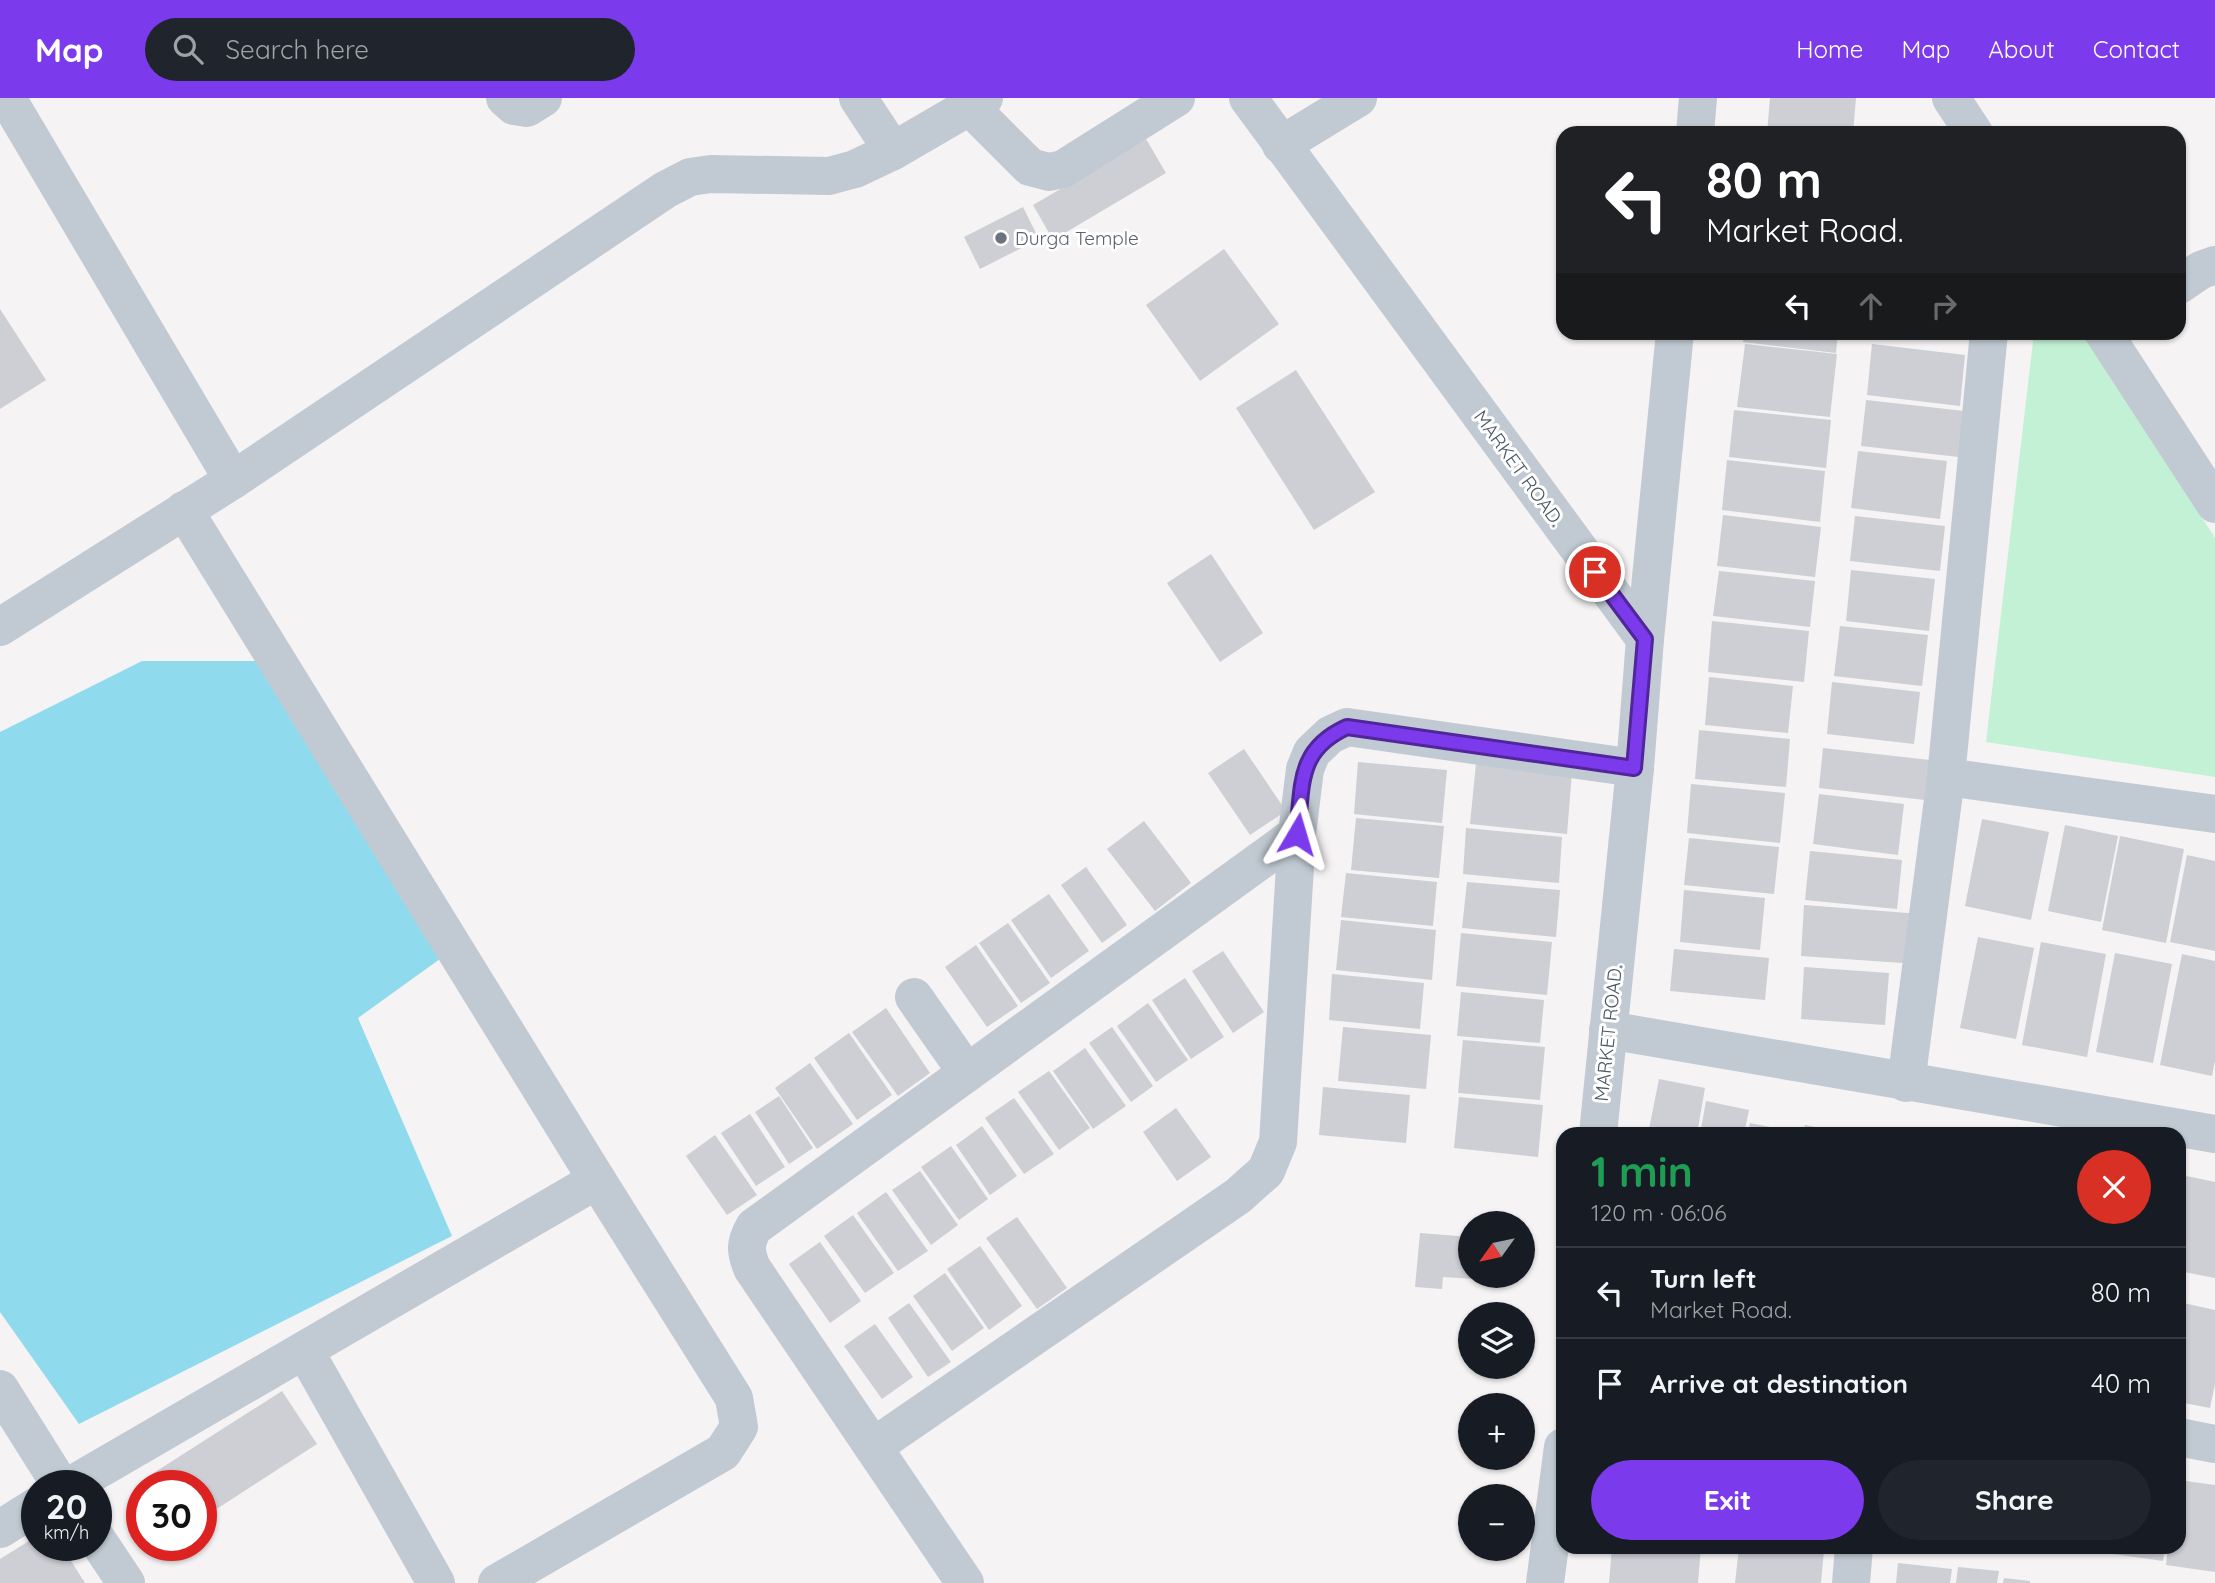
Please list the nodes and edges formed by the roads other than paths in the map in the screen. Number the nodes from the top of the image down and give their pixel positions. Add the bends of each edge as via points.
1 (7, 98) edge
2 (505, 98) edge
3 (543, 98) edge
4 (858, 98) edge
5 (1176, 98) edge
6 (1248, 98) edge
7 (1358, 98) edge
8 (1698, 98) edge
9 (1951, 98) edge
10 (977, 102) edge
11 (1696, 126) edge
12 (1969, 126) edge
13 (1281, 145) junction
14 (893, 151) junction
15 (2215, 265) edge
16 (2186, 280) edge
17 (1674, 340) edge
18 (1988, 340) edge
19 (2110, 340) edge
20 (233, 480) junction
21 (2215, 504) edge
22 (184, 510) junction
23 (0, 627) edge
24 (1645, 639) junction
25 (1634, 768) junction
26 (1946, 777) junction
27 (2215, 814) edge
28 (1297, 834) junction
29 (914, 997) dead end
30 (1608, 1030) junction
31 (967, 1073) junction
32 (1906, 1083) junction
33 (1599, 1127) edge
34 (2167, 1127) edge
35 (2186, 1130) edge
36 (2215, 1135) edge
37 (597, 1181) junction
38 (305, 1351) junction
39 (0, 1389) edge
40 (2186, 1438) edge
41 (2215, 1444) edge
42 (873, 1447) junction
43 (51, 1470) edge
44 (98, 1470) edge
45 (1556, 1500) edge
46 (21, 1516) edge
47 (0, 1529) edge
48 (1853, 1554) edge
49 (111, 1561) edge
50 (126, 1583) edge
51 (436, 1583) edge
52 (497, 1583) edge
53 (965, 1583) edge
54 (1545, 1583) edge
55 (1851, 1583) edge

1 - 20 street
2 - 3 street via 514,106 527,108
4 - 14 street
5 - 10 street via 1063,169 1049,172 1030,167
6 - 13 street, MARKET ROAD.
7 - 13 street
8 - 11 street
9 - 12 street
10 - 14 street
13 - 24 street, MARKET ROAD.
14 - 20 street via 829,176 690,177
15 - 16 street
17 - 24 street
18 - 26 street
19 - 21 street
20 - 22 street
22 - 23 street
22 - 37 street
24 - 25 street, MARKET ROAD.
25 - 28 street via 1347,727 1329,735 1312,752 1305,769
25 - 30 street, MARKET ROAD.
26 - 27 street
26 - 32 street
28 - 31 street
28 - 42 street via 1278,1142 1266,1171 1238,1196
29 - 31 street
30 - 32 street
30 - 33 street, MARKET ROAD.
31 - 42 street via 754,1227 746,1240 752,1268
32 - 34 street
35 - 36 street
37 - 38 street
37 - 52 street via 734,1398 739,1427 723,1452
38 - 44 street
38 - 51 street
39 - 43 street
40 - 41 street
42 - 53 street
45 - 54 street
46 - 47 street
48 - 55 street
49 - 50 street

